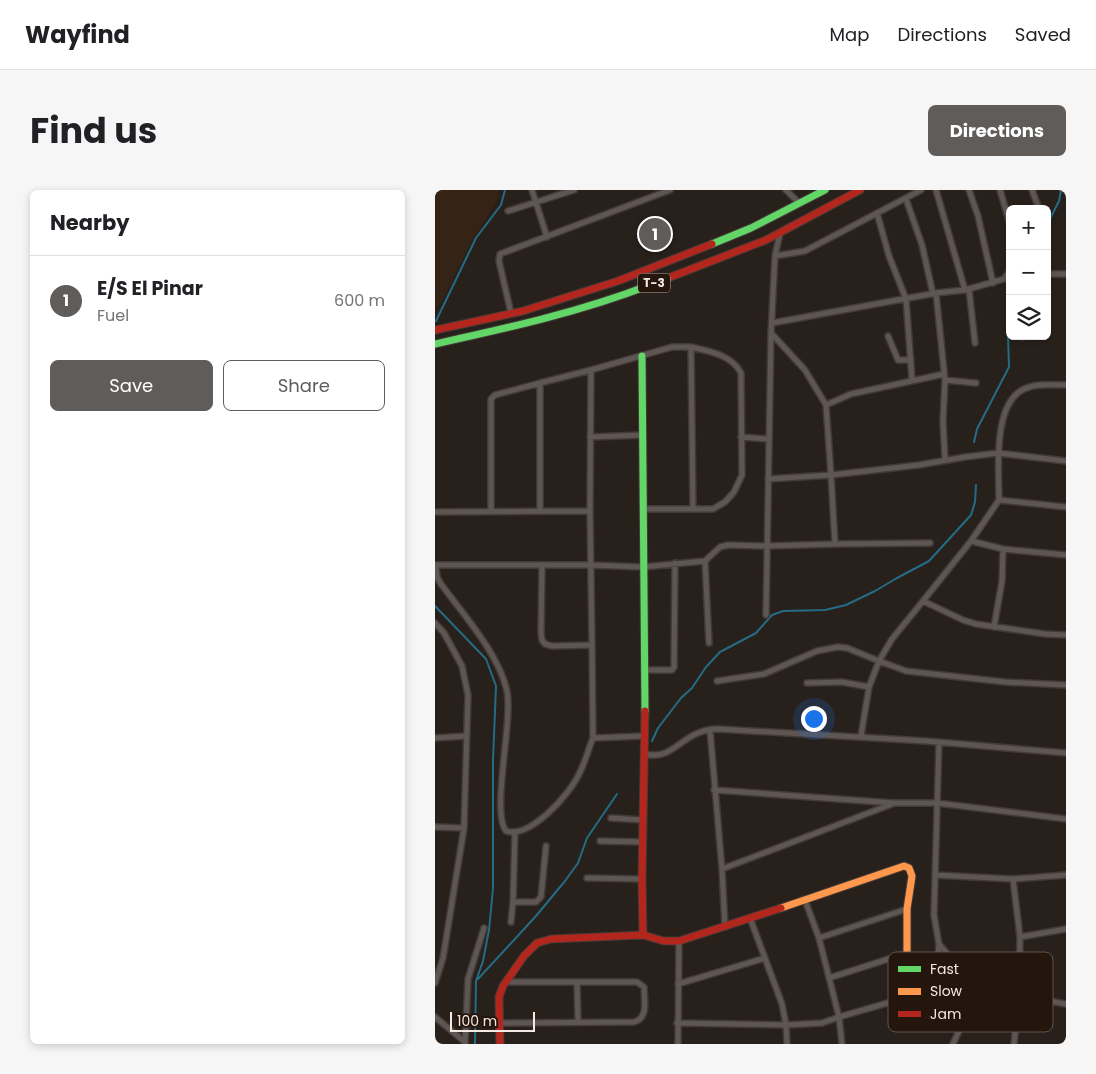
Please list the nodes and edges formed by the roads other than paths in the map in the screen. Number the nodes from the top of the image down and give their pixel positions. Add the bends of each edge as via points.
1 (532, 190) edge
2 (574, 190) edge
3 (670, 190) edge
4 (786, 190) edge
5 (825, 190) edge
6 (860, 190) edge
7 (921, 190) edge
8 (936, 190) edge
9 (969, 190) edge
10 (1000, 190) edge
11 (1032, 190) edge
12 (906, 199) junction
13 (537, 203) junction
14 (799, 203) junction
15 (1038, 205) edge
16 (1006, 210) edge
17 (508, 211) dead end
18 (877, 213) junction
19 (780, 233) junction
20 (547, 237) junction
21 (775, 256) junction
22 (1051, 274) edge
23 (1066, 274) edge
24 (1006, 277) edge
25 (993, 283) junction
26 (967, 290) junction
27 (934, 294) junction
28 (906, 299) junction
29 (511, 313) junction
30 (772, 323) junction
31 (435, 330) edge
32 (771, 333) junction
33 (888, 336) dead end
34 (435, 344) edge
35 (975, 344) dead end
36 (691, 346) junction
37 (642, 356) junction
38 (911, 360) junction
39 (591, 370) junction
40 (944, 377) junction
41 (912, 380) junction
42 (540, 383) junction
43 (976, 383) dead end
44 (1066, 385) edge
45 (826, 405) junction
46 (643, 435) junction
47 (591, 437) junction
48 (741, 437) junction
49 (769, 438) junction
50 (998, 453) junction
51 (945, 460) junction
52 (1066, 461) edge
53 (831, 475) junction
54 (767, 479) junction
55 (999, 500) junction
56 (1066, 507) edge
57 (643, 509) junction
58 (693, 509) junction
59 (540, 511) junction
60 (591, 511) junction
61 (435, 512) edge
62 (491, 512) junction
63 (971, 541) junction
64 (930, 543) dead end
65 (835, 544) junction
66 (767, 546) junction
67 (1003, 549) junction
68 (1066, 555) edge
69 (705, 562) junction
70 (675, 563) junction
71 (436, 565) edge
72 (542, 565) junction
73 (592, 565) junction
74 (643, 567) junction
75 (923, 601) junction
76 (766, 615) dead end
77 (435, 623) edge
78 (994, 627) junction
79 (1066, 635) edge
80 (709, 643) dead end
81 (591, 645) junction
82 (879, 660) junction
83 (644, 670) junction
84 (717, 681) dead end
85 (807, 683) dead end
86 (1066, 685) edge
87 (869, 687) junction
88 (710, 730) junction
89 (467, 736) junction
90 (644, 736) junction
91 (861, 736) junction
92 (435, 738) edge
93 (593, 738) junction
94 (939, 742) junction
95 (1066, 753) edge
96 (645, 754) junction
97 (714, 790) junction
98 (894, 802) junction
99 (937, 803) junction
100 (611, 818) dead end
101 (1066, 819) edge
102 (643, 820) junction
103 (435, 827) edge
104 (464, 828) junction
105 (515, 832) junction
106 (601, 841) dead end
107 (643, 842) junction
108 (546, 846) dead end
109 (722, 869) junction
110 (935, 875) junction
111 (1066, 875) edge
112 (587, 878) dead end
113 (642, 878) junction
114 (1013, 880) junction
115 (805, 900) junction
116 (513, 902) junction
117 (907, 909) junction
118 (750, 918) junction
119 (511, 922) dead end
120 (725, 927) junction
121 (485, 928) dead end
122 (1066, 929) edge
123 (643, 935) junction
124 (1020, 937) junction
125 (819, 938) junction
126 (679, 941) junction
127 (939, 944) junction
128 (907, 952) edge
129 (938, 952) edge
130 (946, 952) edge
131 (1020, 952) edge
132 (765, 958) junction
133 (888, 959) edge
134 (829, 978) junction
135 (507, 982) junction
136 (577, 982) junction
137 (435, 983) edge
138 (677, 984) junction
139 (1053, 1001) edge
140 (888, 1002) edge
141 (1066, 1004) edge
142 (435, 1017) edge
143 (839, 1017) junction
144 (578, 1022) junction
145 (499, 1023) junction
146 (677, 1023) junction
147 (786, 1025) junction
148 (958, 1032) edge
149 (465, 1043) edge
150 (500, 1044) edge
151 (677, 1044) edge
152 (787, 1044) edge
153 (841, 1044) edge
154 (953, 1044) edge

1 - 13 street
2 - 13 street
3 - 20 street
4 - 14 street
5 - 14 street, T-3
6 - 19 street, T-3
7 - 12 street
8 - 26 street
9 - 25 street
10 - 16 street
11 - 15 street
12 - 18 street
12 - 27 street
13 - 17 street
13 - 20 street
14 - 29 street, T-3 via 751,228 618,281
18 - 21 street via 805,251
18 - 28 street
19 - 21 street
19 - 34 street, T-3 via 624,295 527,324
20 - 29 street via 500,254
21 - 30 street
22 - 23 street
24 - 25 street
25 - 26 street
26 - 27 street
26 - 35 street
27 - 28 street
27 - 40 street
28 - 30 street
28 - 38 street
29 - 31 street, T-3
30 - 32 street
32 - 45 street via 805,370
32 - 49 street
33 - 38 street via 898,360
36 - 37 street via 672,346
36 - 48 street via 716,352 741,373
36 - 58 street
37 - 39 street
37 - 46 street
38 - 41 street
39 - 42 street
39 - 47 street
40 - 41 street
40 - 43 street
40 - 51 street
41 - 45 street via 851,394
42 - 59 street
42 - 62 street via 491,399
44 - 50 street via 1033,386 1017,394 1004,413
45 - 53 street
46 - 47 street
46 - 57 street
47 - 60 street
48 - 49 street
48 - 58 street via 742,475 734,492 713,508
49 - 54 street
50 - 51 street
50 - 52 street
50 - 55 street
51 - 53 street
53 - 54 street
53 - 65 street
54 - 66 street
55 - 56 street
55 - 63 street
57 - 58 street
57 - 74 street
59 - 60 street
59 - 62 street
60 - 73 street
61 - 62 street
63 - 67 street
63 - 75 street
64 - 65 street
65 - 66 street
66 - 69 street via 720,547
66 - 76 street
67 - 68 street
67 - 78 street
69 - 70 street
69 - 80 street
70 - 74 street
70 - 83 street via 674,668
71 - 72 street
71 - 105 street via 441,584 491,654 505,685 508,728 501,812 504,828
72 - 73 street
72 - 81 street via 542,640 552,646
73 - 74 street
73 - 81 street
74 - 83 street
75 - 78 street via 963,620
75 - 82 street
77 - 89 street via 462,666 468,695
78 - 79 street
81 - 93 street
82 - 84 street via 838,647 817,651 764,674
82 - 86 street via 906,671
82 - 87 street
83 - 90 street
85 - 87 street via 842,682
87 - 91 street
88 - 91 street
88 - 96 street via 698,733 664,755
88 - 97 street
89 - 92 street
89 - 104 street
90 - 93 street
90 - 96 street
91 - 94 street
93 - 105 street via 579,774 566,796 539,820
94 - 95 street
94 - 99 street
96 - 102 street
97 - 98 street
97 - 109 street
98 - 99 street
98 - 109 street
99 - 101 street
99 - 110 street
100 - 102 street
102 - 107 street
103 - 104 street
104 - 137 street via 443,958
105 - 116 street
106 - 107 street
107 - 113 street
108 - 116 street via 541,897 536,902
109 - 120 street
110 - 114 street
110 - 127 street via 934,915
111 - 114 street
112 - 113 street
113 - 123 street
114 - 124 street
115 - 117 street via 904,866 909,868 912,876
115 - 118 street
115 - 125 street
116 - 119 street
117 - 125 street
117 - 128 street
118 - 120 street
118 - 132 street
120 - 126 street
121 - 149 street via 468,979
122 - 124 street
123 - 126 street via 657,940
123 - 135 street via 551,939 537,943
124 - 131 street
125 - 134 street
126 - 138 street
127 - 129 street
127 - 130 street
132 - 138 street
132 - 147 street
133 - 134 street
134 - 143 street
135 - 136 street
135 - 145 street via 499,998
136 - 144 street
136 - 144 street via 637,982 644,987 644,1015 639,1021
138 - 146 street
139 - 141 street
140 - 143 street
142 - 149 street
143 - 147 street via 821,1023
143 - 153 street
144 - 145 street
145 - 150 street
146 - 147 street
146 - 151 street
147 - 152 street
148 - 154 street

